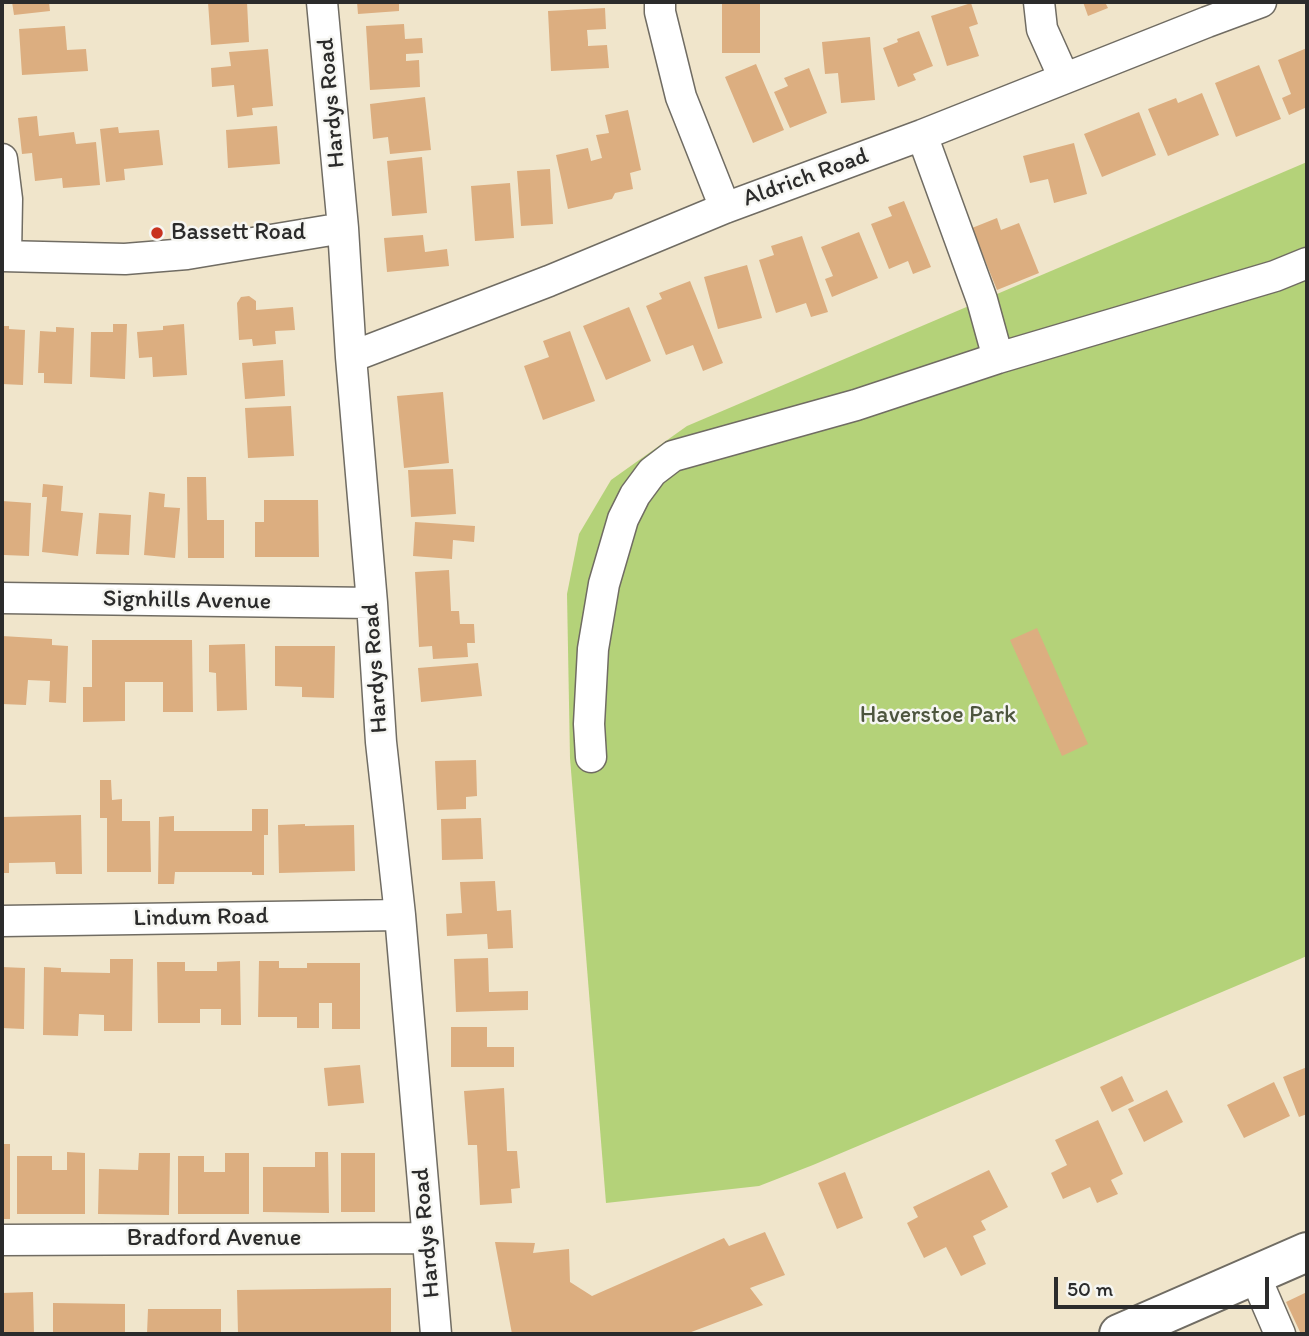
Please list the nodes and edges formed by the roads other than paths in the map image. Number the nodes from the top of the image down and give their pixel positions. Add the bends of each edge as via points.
1 (323, 2) edge
2 (660, 2) edge
3 (1039, 2) edge
4 (1261, 2) edge
5 (1064, 78) junction
6 (922, 135) junction
7 (2, 159) edge
8 (725, 208) junction
9 (343, 228) junction
10 (4, 256) edge
11 (1307, 263) edge
12 (352, 357) junction
13 (998, 358) junction
14 (2, 598) edge
15 (372, 603) junction
16 (592, 757) dead end
17 (400, 915) junction
18 (2, 921) edge
19 (427, 1238) junction
20 (2, 1240) edge
21 (1307, 1252) edge
22 (1255, 1276) junction
23 (436, 1334) edge
24 (1119, 1334) edge
25 (1280, 1334) edge

1 - 9 street, Hardys Road
2 - 8 street via 681,97
3 - 5 street via 1042,29
4 - 5 street, Aldrich Road
5 - 6 street, Aldrich Road
6 - 8 street, Aldrich Road
6 - 13 street via 982,300
7 - 10 street via 7,199
8 - 12 street, Aldrich Road
9 - 10 street via 187,254 125,259
9 - 12 street, Hardys Road
11 - 13 street
12 - 15 street, Hardys Road
13 - 16 street via 856,405 673,456 652,472 623,519 604,584 593,662
14 - 15 street, Signhills Avenue
15 - 17 street, Hardys Road
17 - 18 street, Lindum Road
17 - 19 street, Hardys Road
19 - 20 street, Bradford Avenue
19 - 23 street, Hardys Road
21 - 22 main road
22 - 24 main road
22 - 25 street

